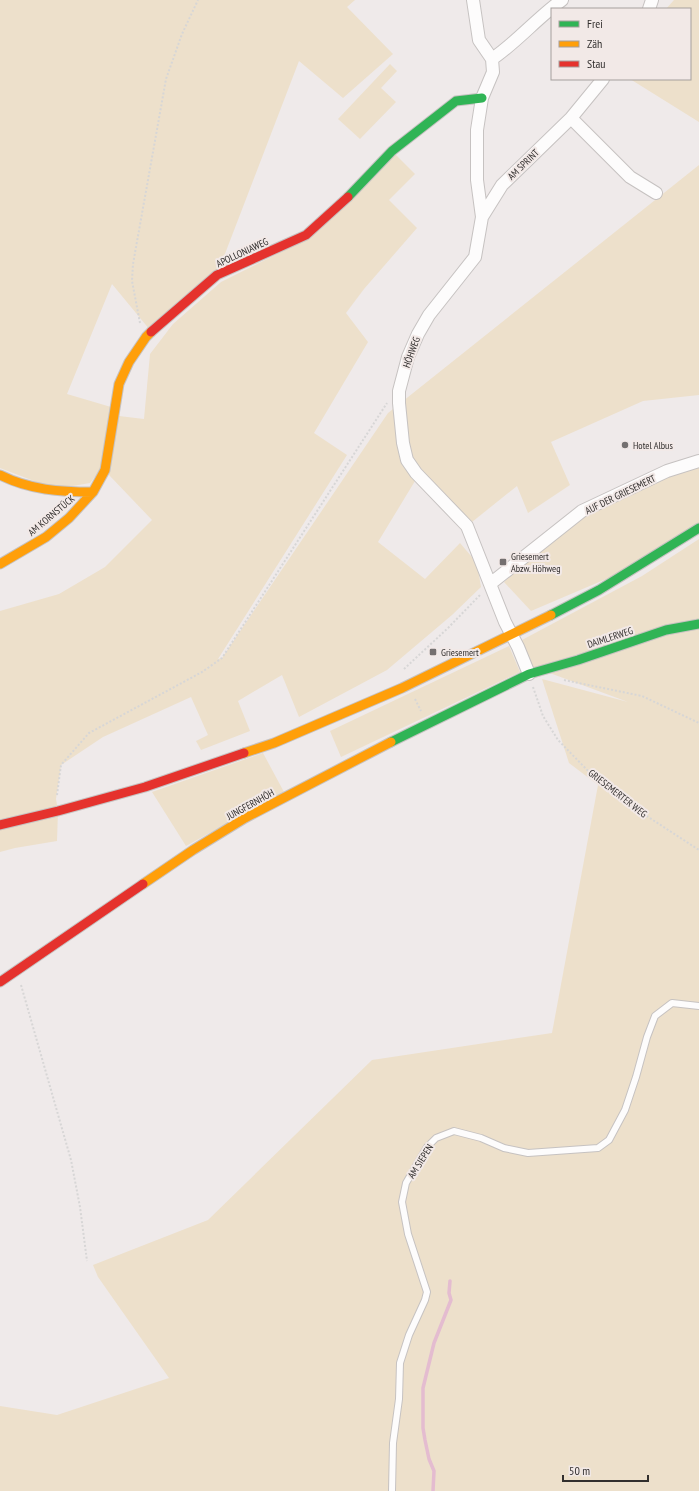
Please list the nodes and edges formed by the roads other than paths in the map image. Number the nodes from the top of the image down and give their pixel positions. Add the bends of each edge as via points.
1 (473, 0) edge
2 (562, 0) edge
3 (492, 59) junction
4 (602, 80) edge
5 (482, 98) junction
6 (571, 118) junction
7 (656, 192) dead end
8 (482, 217) junction
9 (699, 461) edge
10 (0, 475) edge
11 (93, 492) junction
12 (699, 528) edge
13 (0, 564) edge
14 (490, 584) junction
15 (699, 624) edge
16 (511, 635) junction
17 (529, 674) junction
18 (0, 825) edge
19 (0, 982) edge
20 (699, 1006) edge
21 (392, 1491) edge

1 - 3 street via 479,40
2 - 3 street
3 - 5 street, HÖHWEG via 493,72
4 - 6 street, AM SPRINT
5 - 8 street, HÖHWEG via 477,130 477,180
5 - 11 street, APOLLONIAWEG via 456,101 392,151 343,203 306,235 217,275 146,337 129,362 120,384 105,470
6 - 7 street via 630,177
6 - 8 street, AM SPRINT via 502,185
8 - 14 street, HÖHWEG via 475,257 425,321 408,357 399,391 403,443 407,460 467,526
9 - 14 street, AUF DER GRIESEMERT via 667,471 582,511
10 - 11 street via 31,488 61,492
11 - 13 street, AM KORNSTÜCK via 69,518 46,537
12 - 16 street via 599,590
14 - 16 street, HÖHWEG
15 - 17 street, DAIMLERWEG via 666,630
16 - 17 street
16 - 18 street via 402,688 274,743 145,786
17 - 19 street, JUNGFERNHÖH via 422,726 245,818 193,850
20 - 21 lane, AM SIEPEN via 672,1004 655,1016 625,1110 609,1140 598,1148 522,1152 454,1131 436,1138 427,1147 406,1183 402,1202 408,1234 427,1292 400,1363 400,1399 393,1443

